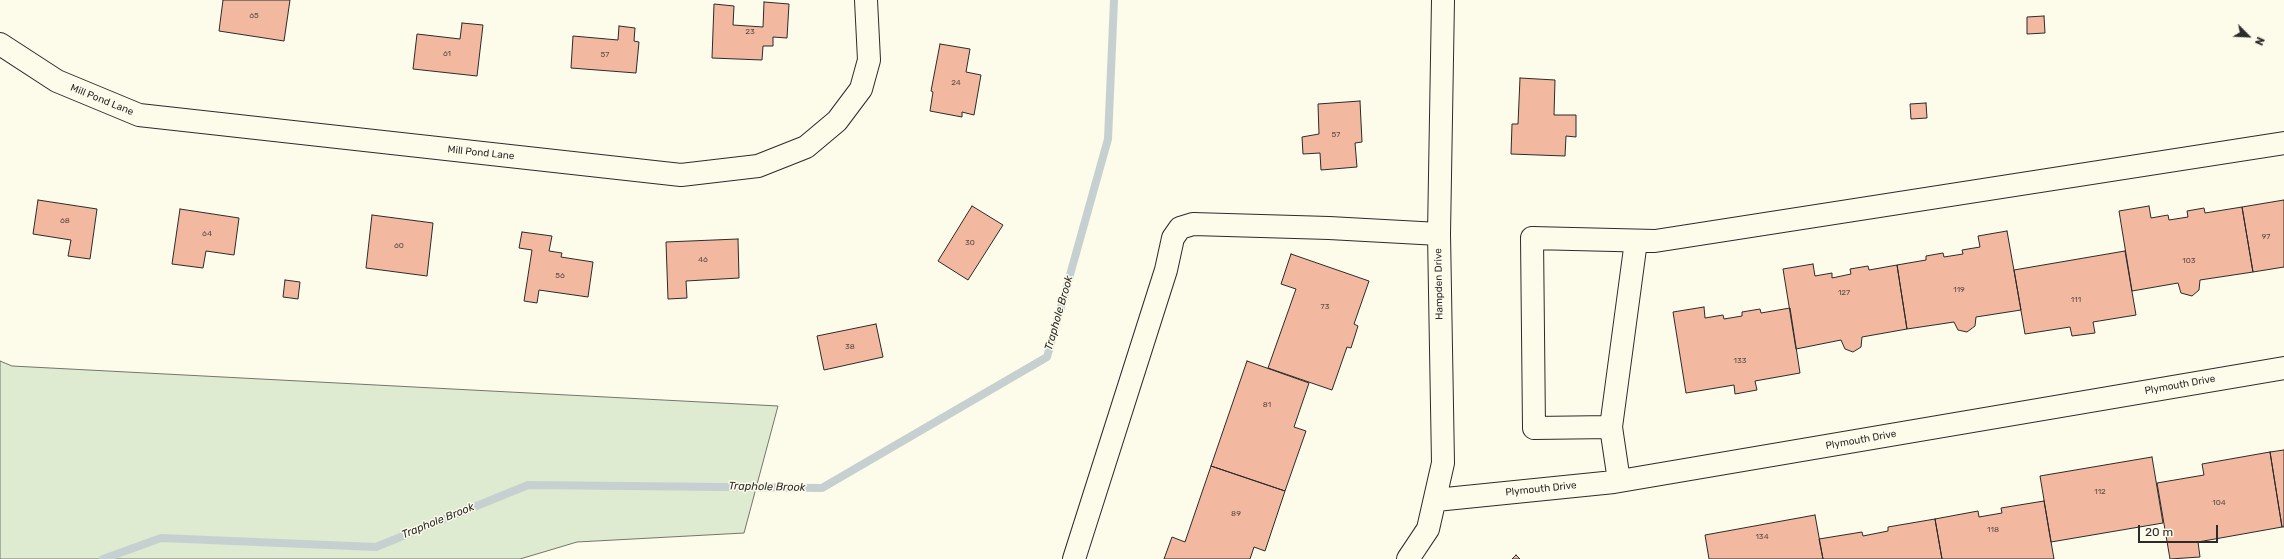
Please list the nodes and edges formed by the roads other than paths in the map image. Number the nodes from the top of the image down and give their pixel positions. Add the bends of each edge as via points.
1 (866, 0) edge
2 (1443, 0) edge
3 (0, 44) edge
4 (2284, 143) edge
5 (1438, 234) junction
6 (1636, 241) junction
7 (2284, 368) edge
8 (1611, 427) junction
9 (1619, 481) junction
10 (1436, 500) junction
11 (1074, 559) edge
12 (1408, 559) edge

1 - 3 street, Mill Pond Lane via 869,60 861,88 837,121 806,147 758,166 681,175 139,115 57,82
2 - 5 street, Hampden Drive
4 - 6 street via 1655,241
5 - 10 street, Hampden Drive via 1443,463
5 - 11 street via 1201,224 1180,228 1173,238 1166,270
6 - 8 street
6 - 8 street via 1532,238 1534,428
7 - 9 street, Plymouth Drive
8 - 9 street
9 - 10 street, Plymouth Drive
10 - 12 street, Hampden Drive via 1428,529

